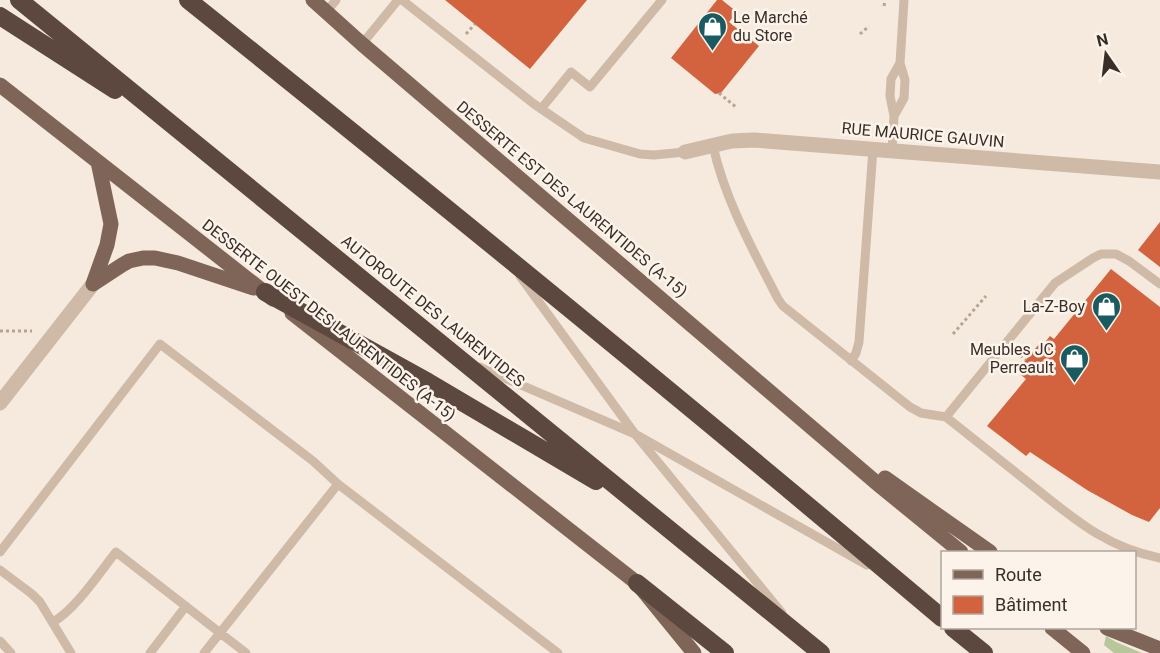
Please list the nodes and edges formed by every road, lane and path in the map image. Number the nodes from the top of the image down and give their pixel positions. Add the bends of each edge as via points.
1 (19, 0) edge
2 (188, 0) edge
3 (194, 0) edge
4 (313, 0) edge
5 (400, 0) edge
6 (662, 0) edge
7 (885, 0) edge
8 (904, 0) edge
9 (331, 6) edge
10 (884, 6) dead end
11 (0, 16) edge
12 (210, 18) junction
13 (869, 26) dead end
14 (860, 34) dead end
15 (362, 44) junction
16 (900, 63) junction
17 (0, 85) edge
18 (719, 93) dead end
19 (737, 108) dead end
20 (541, 110) junction
21 (894, 116) junction
22 (195, 142) junction
23 (713, 146) junction
24 (873, 149) junction
25 (892, 150) junction
26 (685, 152) joint
27 (98, 162) junction
28 (1160, 172) edge
29 (506, 257) junction
30 (93, 284) junction
31 (1160, 284) edge
32 (265, 292) junction
33 (986, 296) dead end
34 (32, 331) dead end
35 (0, 332) edge
36 (954, 334) dead end
37 (1014, 350) dead end
38 (460, 359) junction
39 (1026, 360) dead end
40 (851, 361) junction
41 (0, 403) edge
42 (946, 417) junction
43 (809, 425) junction
44 (635, 434) junction
45 (338, 484) junction
46 (647, 511) junction
47 (960, 551) edge
48 (989, 551) edge
49 (1134, 551) edge
50 (0, 552) edge
51 (1136, 552) edge
52 (1160, 558) edge
53 (0, 570) edge
54 (637, 583) junction
55 (901, 584) junction
56 (186, 606) junction
57 (941, 617) edge
58 (53, 622) junction
59 (955, 629) edge
60 (1054, 629) edge
61 (1112, 629) edge
62 (220, 633) junction
63 (802, 638) junction
64 (0, 641) edge
65 (1160, 649) edge
66 (11, 653) edge
67 (72, 653) edge
68 (150, 653) edge
69 (204, 653) edge
70 (246, 653) edge
71 (558, 653) edge
72 (694, 653) edge
73 (725, 653) edge
74 (821, 653) edge
75 (984, 653) edge
76 (1083, 653) edge

1 - 22 highway, AUTOROUTE DES LAURENTIDES
2 - 12 highway
3 - 12 highway
4 - 9 main road, DESSERTE EST DES LAURENTIDES (A-15)
5 - 15 lane
5 - 20 lane
6 - 20 lane via 591,87 571,72
7 - 10 path
8 - 16 lane
9 - 15 main road, DESSERTE EST DES LAURENTIDES (A-15)
11 - 22 highway
12 - 29 highway
13 - 14 path
15 - 43 main road, DESSERTE EST DES LAURENTIDES (A-15)
16 - 21 lane via 891,79
16 - 21 lane via 905,80 904,98
17 - 27 main road, DESSERTE OUEST DES LAURENTIDES (A-15)
18 - 19 path
20 - 26 lane via 584,138 603,144 646,154
21 - 25 lane
22 - 38 highway, AUTOROUTE DES LAURENTIDES
23 - 24 street, RUE MAURICE GAUVIN via 754,140
23 - 26 street, RUE MAURICE GAUVIN
23 - 40 lane via 726,190 778,299
24 - 25 street, RUE MAURICE GAUVIN
24 - 40 lane via 859,342
25 - 28 street, RUE MAURICE GAUVIN
27 - 30 main road via 111,224
27 - 32 main road, DESSERTE OUEST DES LAURENTIDES (A-15)
29 - 44 lane
29 - 55 highway
30 - 32 main road via 136,259 155,258
30 - 41 street
31 - 42 lane via 1116,254 1093,258 1055,283
32 - 46 highway
32 - 54 main road, DESSERTE OUEST DES LAURENTIDES (A-15)
33 - 36 path
34 - 35 path
37 - 39 path
38 - 44 lane
38 - 46 highway, AUTOROUTE DES LAURENTIDES
40 - 42 lane via 916,410
42 - 49 lane via 1093,533
43 - 47 main road
43 - 48 main road
44 - 55 lane
44 - 63 lane
45 - 50 lane via 160,344
45 - 62 lane
45 - 71 lane
46 - 63 highway, AUTOROUTE DES LAURENTIDES
51 - 52 lane
53 - 58 lane via 36,597
54 - 72 main road, DESSERTE OUEST DES LAURENTIDES (A-15)
54 - 73 highway
55 - 57 highway
56 - 58 lane via 116,552 70,609
56 - 62 lane
56 - 68 lane
58 - 67 lane
59 - 75 highway
60 - 76 main road
61 - 65 main road
62 - 69 lane
62 - 70 lane
63 - 74 highway, AUTOROUTE DES LAURENTIDES
64 - 66 lane

